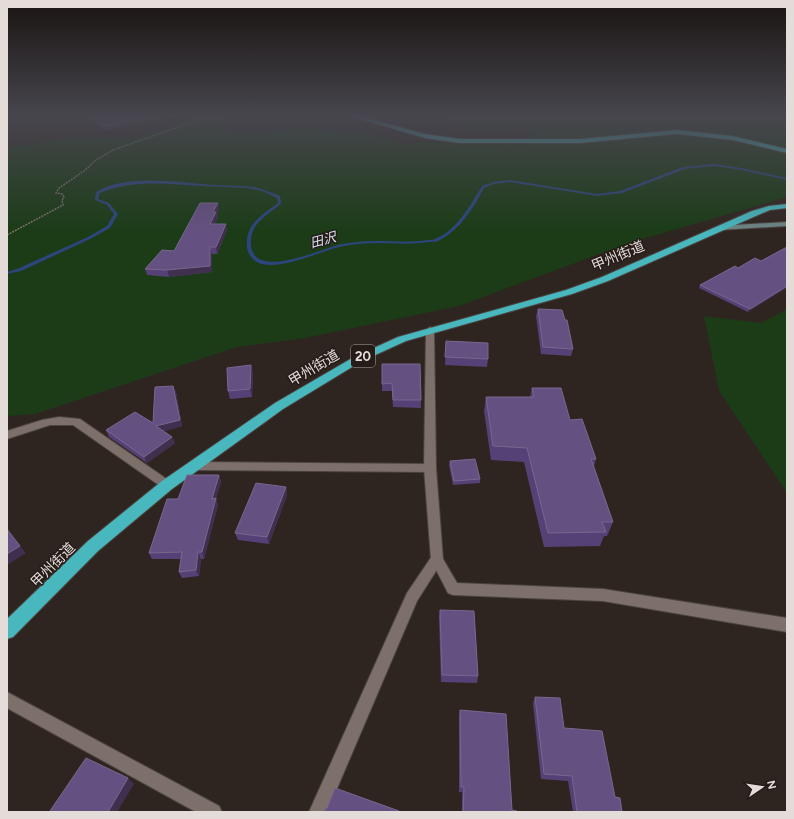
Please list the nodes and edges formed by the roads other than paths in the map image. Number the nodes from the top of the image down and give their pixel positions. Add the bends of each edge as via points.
1 (787, 206) edge
2 (787, 224) edge
3 (719, 228) junction
4 (430, 330) junction
5 (7, 435) edge
6 (194, 466) junction
7 (430, 468) junction
8 (167, 485) junction
9 (437, 560) junction
10 (787, 625) edge
11 (7, 631) edge
12 (7, 700) edge
13 (213, 812) edge
14 (318, 812) edge

1 - 3 highway, 甲州街道 / 20 via 769,208
2 - 3 main road
3 - 4 highway, 甲州街道 / 20 via 569,292
4 - 6 highway, 甲州街道 / 20 via 384,346 358,359 279,406
4 - 7 street
5 - 8 street via 54,421 76,422
6 - 7 street
6 - 8 highway, 甲州街道 / 20
7 - 9 street
8 - 11 highway, 甲州街道 / 20 via 93,546
9 - 10 street via 453,589 603,595
9 - 14 street via 412,597
12 - 13 street

